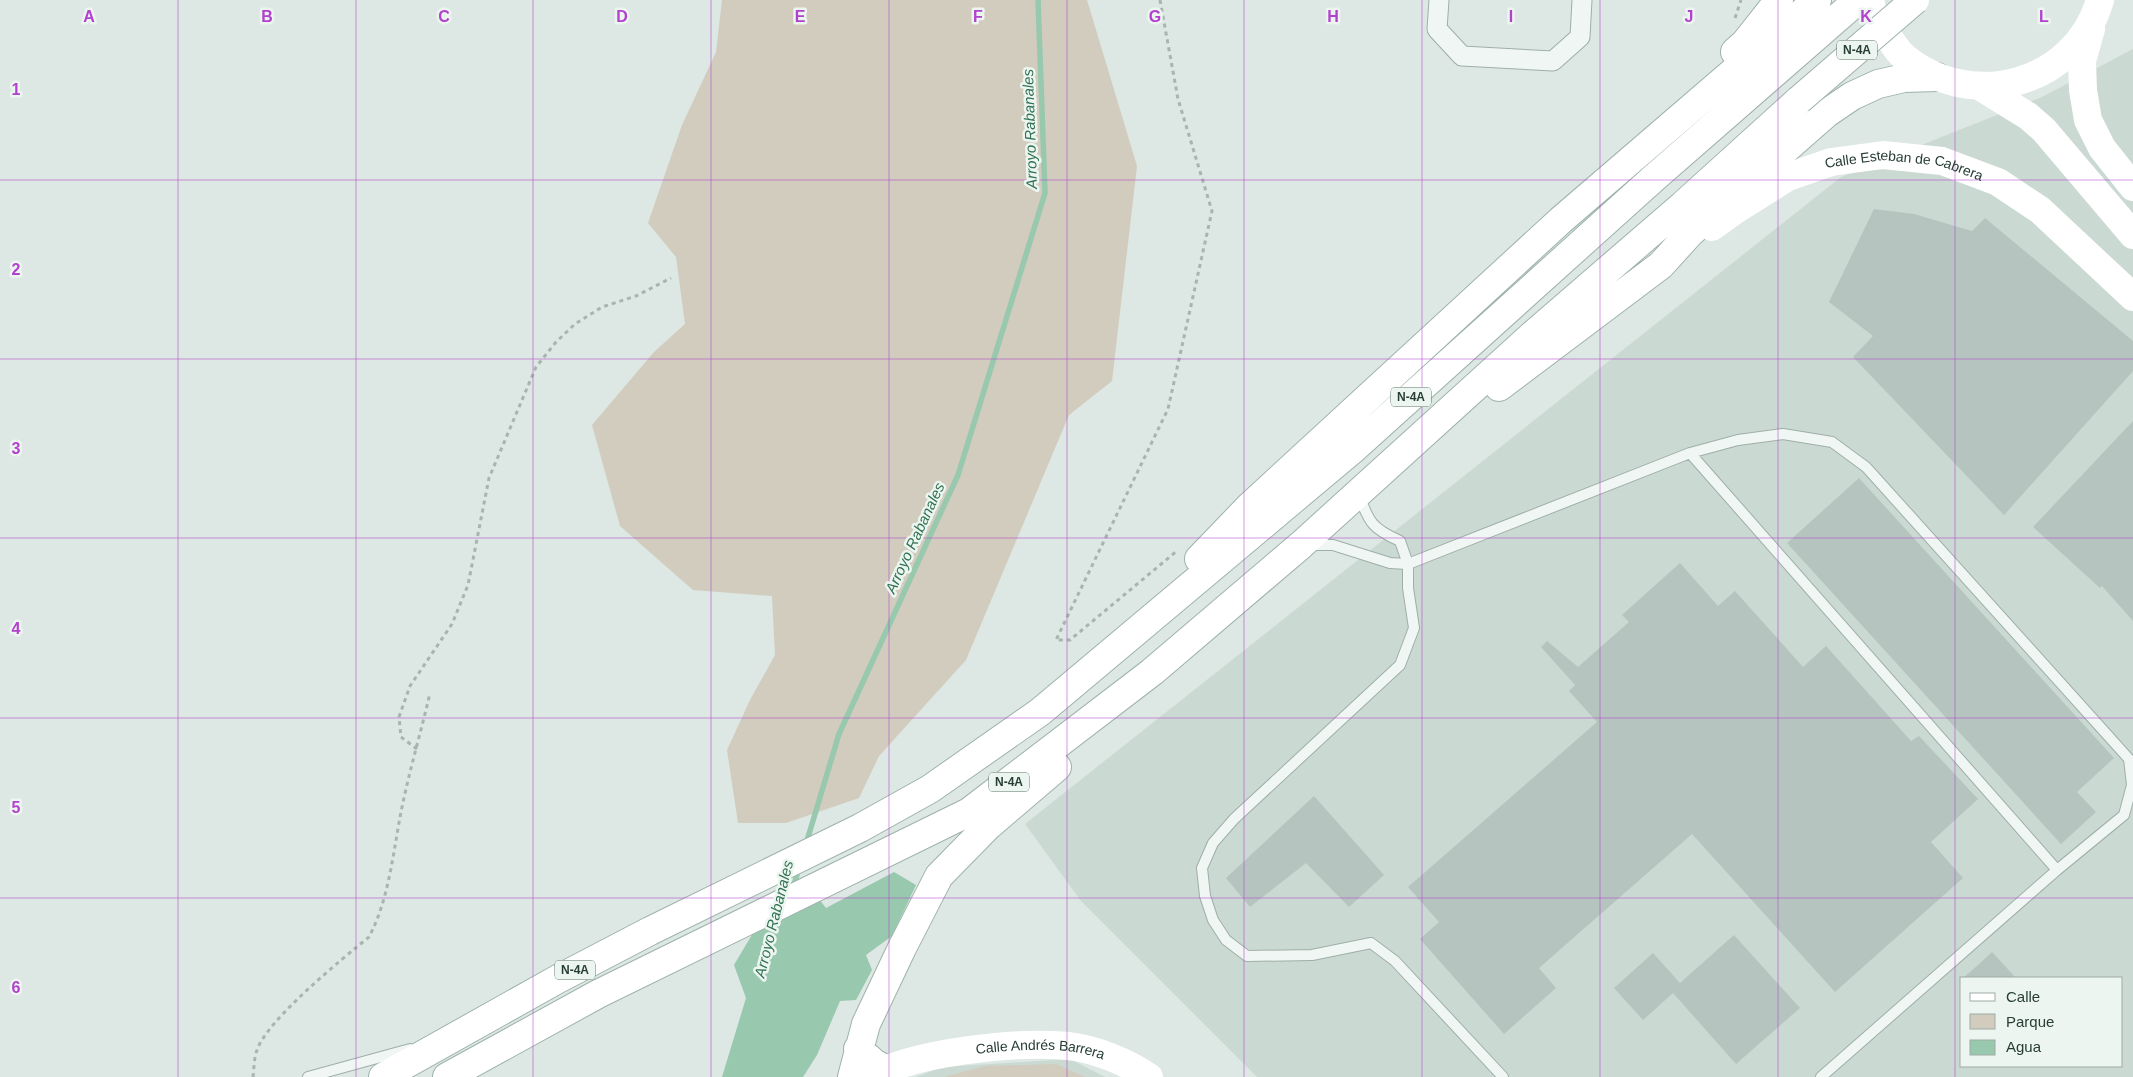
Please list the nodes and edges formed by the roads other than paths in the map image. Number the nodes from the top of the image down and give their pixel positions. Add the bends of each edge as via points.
1 (1439, 0) edge
2 (1582, 0) edge
3 (1779, 0) edge
4 (1817, 0) edge
5 (1858, 0) edge
6 (1870, 0) edge
7 (1915, 0) edge
8 (2098, 7) edge
9 (1937, 77) junction
10 (1981, 87) junction
11 (2133, 187) edge
12 (1561, 220) junction
13 (2133, 235) edge
14 (1660, 265) junction
15 (2133, 297) edge
16 (1690, 453) junction
17 (1358, 493) junction
18 (1301, 545) junction
19 (1408, 564) junction
20 (1152, 672) junction
21 (1040, 712) junction
22 (2057, 870) junction
23 (457, 1036) junction
24 (858, 1049) junction
25 (884, 1074) edge
26 (1140, 1074) edge
27 (308, 1077) edge
28 (384, 1077) edge
29 (447, 1077) edge
30 (852, 1077) edge
31 (1503, 1077) edge
32 (1820, 1077) edge

1 - 2 street via 1438,29 1462,56 1553,61 1580,37
3 - 12 main road via 1745,43 1618,160
4 - 12 main road
5 - 21 main road, N-4A via 1655,177 1352,450
6 - 9 main road via 1876,22 1902,55
7 - 17 main road, N-4A, bridge via 1537,331
8 - 10 main road via 2077,45 2050,68 2017,83
8 - 11 main road via 2082,61 2082,90 2088,120 2102,148
9 - 10 main road
9 - 14 main road via 1904,78 1878,84 1826,113 1690,233
10 - 13 main road via 2028,116 2044,130
12 - 21 main road via 1250,506 1171,588
14 - 15 main road, Calle Esteban de Cabrera via 1734,211 1788,177 1831,162 1883,155 1942,161 1998,182 2040,210
14 - 17 main road
16 - 19 lane
16 - 22 lane
16 - 22 lane via 1738,440 1784,434 1832,442 1866,467 2122,751 2129,759 2132,785 2124,815
17 - 18 main road, N-4A
17 - 19 lane via 1367,516 1380,532 1400,541
18 - 19 lane via 1333,545 1390,563
18 - 20 main road, N-4A
19 - 31 lane via 1414,628 1400,665 1234,819 1213,843 1202,868 1204,896 1213,920 1226,940 1247,956 1312,955 1370,943 1395,961
20 - 24 main road via 1054,770 988,826 939,876 866,1024
20 - 29 main road, N-4A via 969,812 598,994
21 - 23 main road, N-4A via 930,789 860,828 650,931
22 - 32 lane
23 - 27 lane
23 - 28 main road, N-4A
24 - 25 main road
24 - 30 main road
25 - 26 main road, Calle Andrés Barrera via 963,1050 1014,1046 1068,1046 1104,1056

